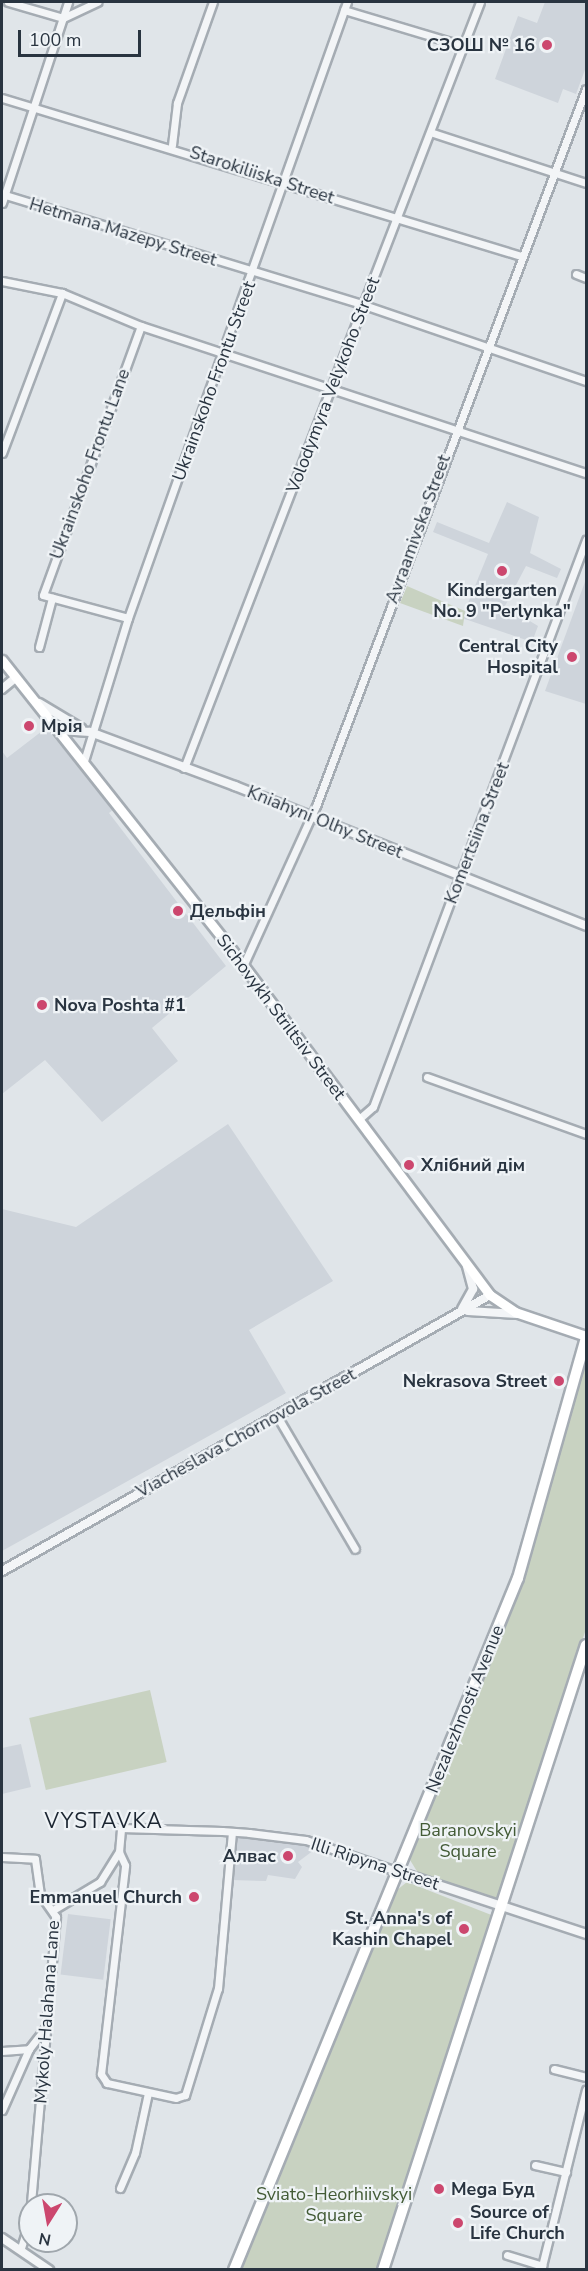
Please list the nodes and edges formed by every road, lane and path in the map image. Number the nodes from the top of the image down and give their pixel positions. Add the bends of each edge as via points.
1 (8, 2) edge
2 (68, 2) edge
3 (97, 2) edge
4 (213, 2) edge
5 (347, 2) edge
6 (480, 2) edge
7 (344, 10) junction
8 (63, 18) junction
9 (464, 46) junction
10 (586, 89) edge
11 (2, 98) edge
12 (32, 107) junction
13 (434, 133) junction
14 (172, 145) junction
15 (555, 172) junction
16 (284, 182) junction
17 (586, 183) edge
18 (3, 195) edge
19 (2, 203) edge
20 (398, 220) junction
21 (521, 256) junction
22 (253, 272) junction
23 (576, 274) dead end
24 (586, 278) edge
25 (2, 281) edge
26 (62, 293) junction
27 (364, 305) junction
28 (141, 326) junction
29 (486, 345) junction
30 (224, 353) junction
31 (586, 381) edge
32 (331, 388) junction
33 (454, 430) junction
34 (2, 453) edge
35 (586, 473) edge
36 (586, 540) edge
37 (52, 598) junction
38 (128, 618) junction
39 (39, 647) dead end
40 (2, 660) edge
41 (15, 678) junction
42 (2, 689) edge
43 (39, 703) junction
44 (60, 730) junction
45 (90, 732) junction
46 (84, 760) junction
47 (184, 768) junction
48 (311, 816) junction
49 (461, 878) junction
50 (586, 926) edge
51 (243, 966) junction
52 (427, 1077) dead end
53 (359, 1119) junction
54 (586, 1134) edge
55 (466, 1263) junction
56 (490, 1295) junction
57 (458, 1313) junction
58 (523, 1315) junction
59 (586, 1337) edge
60 (277, 1416) junction
61 (355, 1549) dead end
62 (2, 1571) edge
63 (586, 1645) edge
64 (232, 1832) junction
65 (119, 1852) junction
66 (2, 1857) edge
67 (399, 1872) junction
68 (502, 1905) junction
69 (53, 1910) junction
70 (586, 1934) edge
71 (47, 2026) junction
72 (29, 2049) junction
73 (2, 2051) edge
74 (554, 2069) dead end
75 (586, 2077) edge
76 (586, 2090) edge
77 (148, 2093) junction
78 (2, 2110) edge
79 (535, 2165) dead end
80 (567, 2172) junction
81 (120, 2188) dead end
82 (32, 2193) edge
83 (2, 2238) edge
84 (18, 2246) edge
85 (28, 2253) edge
86 (507, 2255) dead end
87 (541, 2268) edge
88 (50, 2270) edge
89 (234, 2270) edge
90 (383, 2270) edge

1 - 8 street
2 - 8 street
3 - 8 street
4 - 14 street via 177,103
5 - 7 street, Ukrainskoho Frontu Street
6 - 9 street, Volodymyra Velykoho Street
7 - 9 street
7 - 16 street, Ukrainskoho Frontu Street
8 - 12 street
9 - 13 street, Volodymyra Velykoho Street
10 - 15 street, Avraamivska Street
11 - 12 street, Starokiliiska Street
12 - 14 street, Starokiliiska Street
12 - 18 street
13 - 15 street
13 - 20 street, Volodymyra Velykoho Street
14 - 16 street, Starokiliiska Street
15 - 17 street
15 - 21 street, Avraamivska Street
16 - 20 street, Starokiliiska Street
16 - 22 street, Ukrainskoho Frontu Street
18 - 19 street
18 - 22 street, Hetmana Mazepy Street
20 - 21 street, Starokiliiska Street
20 - 27 street, Volodymyra Velykoho Street
21 - 29 street, Avraamivska Street
22 - 27 street, Hetmana Mazepy Street
22 - 30 street, Ukrainskoho Frontu Street
23 - 24 street
25 - 26 street
26 - 28 street
26 - 34 street
27 - 29 street, Hetmana Mazepy Street
27 - 32 street, Volodymyra Velykoho Street
28 - 30 street
28 - 37 street, Ukrainskoho Frontu Lane via 56,552 43,595
29 - 31 street, Hetmana Mazepy Street
29 - 33 street, Avraamivska Street
30 - 32 street
30 - 38 street, Ukrainskoho Frontu Street
32 - 33 street
32 - 47 street, Volodymyra Velykoho Street
33 - 35 street
33 - 48 street, Avraamivska Street
36 - 49 street, Komertsiina Street
37 - 38 street
37 - 39 street, Ukrainskoho Frontu Lane
38 - 45 street, Ukrainskoho Frontu Street
40 - 41 main road, Sichovykh Striltsiv Street
41 - 42 street
41 - 43 main road, Sichovykh Striltsiv Street
43 - 44 main road, Sichovykh Striltsiv Street
43 - 45 street
44 - 45 street, Kniahyni Olhy Street
44 - 46 main road, Sichovykh Striltsiv Street
45 - 46 street, Ukrainskoho Frontu Street
45 - 47 street, Kniahyni Olhy Street
46 - 51 main road, Sichovykh Striltsiv Street
47 - 48 street, Kniahyni Olhy Street
48 - 49 street, Kniahyni Olhy Street
48 - 51 street, Avraamivska Street
49 - 50 street, Kniahyni Olhy Street
49 - 53 street, Komertsiina Street via 373,1107
51 - 53 main road, Sichovykh Striltsiv Street
52 - 54 street
53 - 55 main road, Sichovykh Striltsiv Street
55 - 56 main road, Sichovykh Striltsiv Street
55 - 57 street via 473,1289
56 - 57 street, Viacheslava Chornovola Street
56 - 58 main road, Sichovykh Striltsiv Street
57 - 58 street via 487,1309
57 - 60 street, Viacheslava Chornovola Street
58 - 59 main road, Sichovykh Striltsiv Street
59 - 67 main road, Nezalezhnosti Avenue via 525,1559
60 - 61 street
60 - 62 street, Viacheslava Chornovola Street
63 - 68 main road
64 - 65 street, Illi Ripyna Street via 122,1827
64 - 67 street, Illi Ripyna Street via 315,1842
64 - 77 street via 218,1988 207,2032 185,2094
65 - 69 street, Mykoly Halahana Lane via 100,1882
65 - 77 street via 125,1865 101,2074 107,2083
66 - 69 street via 35,1859 40,1894
67 - 68 street, Illi Ripyna Street
67 - 89 main road, Nezalezhnosti Avenue
68 - 70 street, Illi Ripyna Street
68 - 90 main road
69 - 71 street, Mykoly Halahana Lane
71 - 72 street
71 - 82 street, Mykoly Halahana Lane
72 - 73 street
72 - 78 street
74 - 75 street
76 - 80 street
77 - 81 street
79 - 80 street
80 - 87 street
83 - 84 street
85 - 88 street
86 - 87 street

